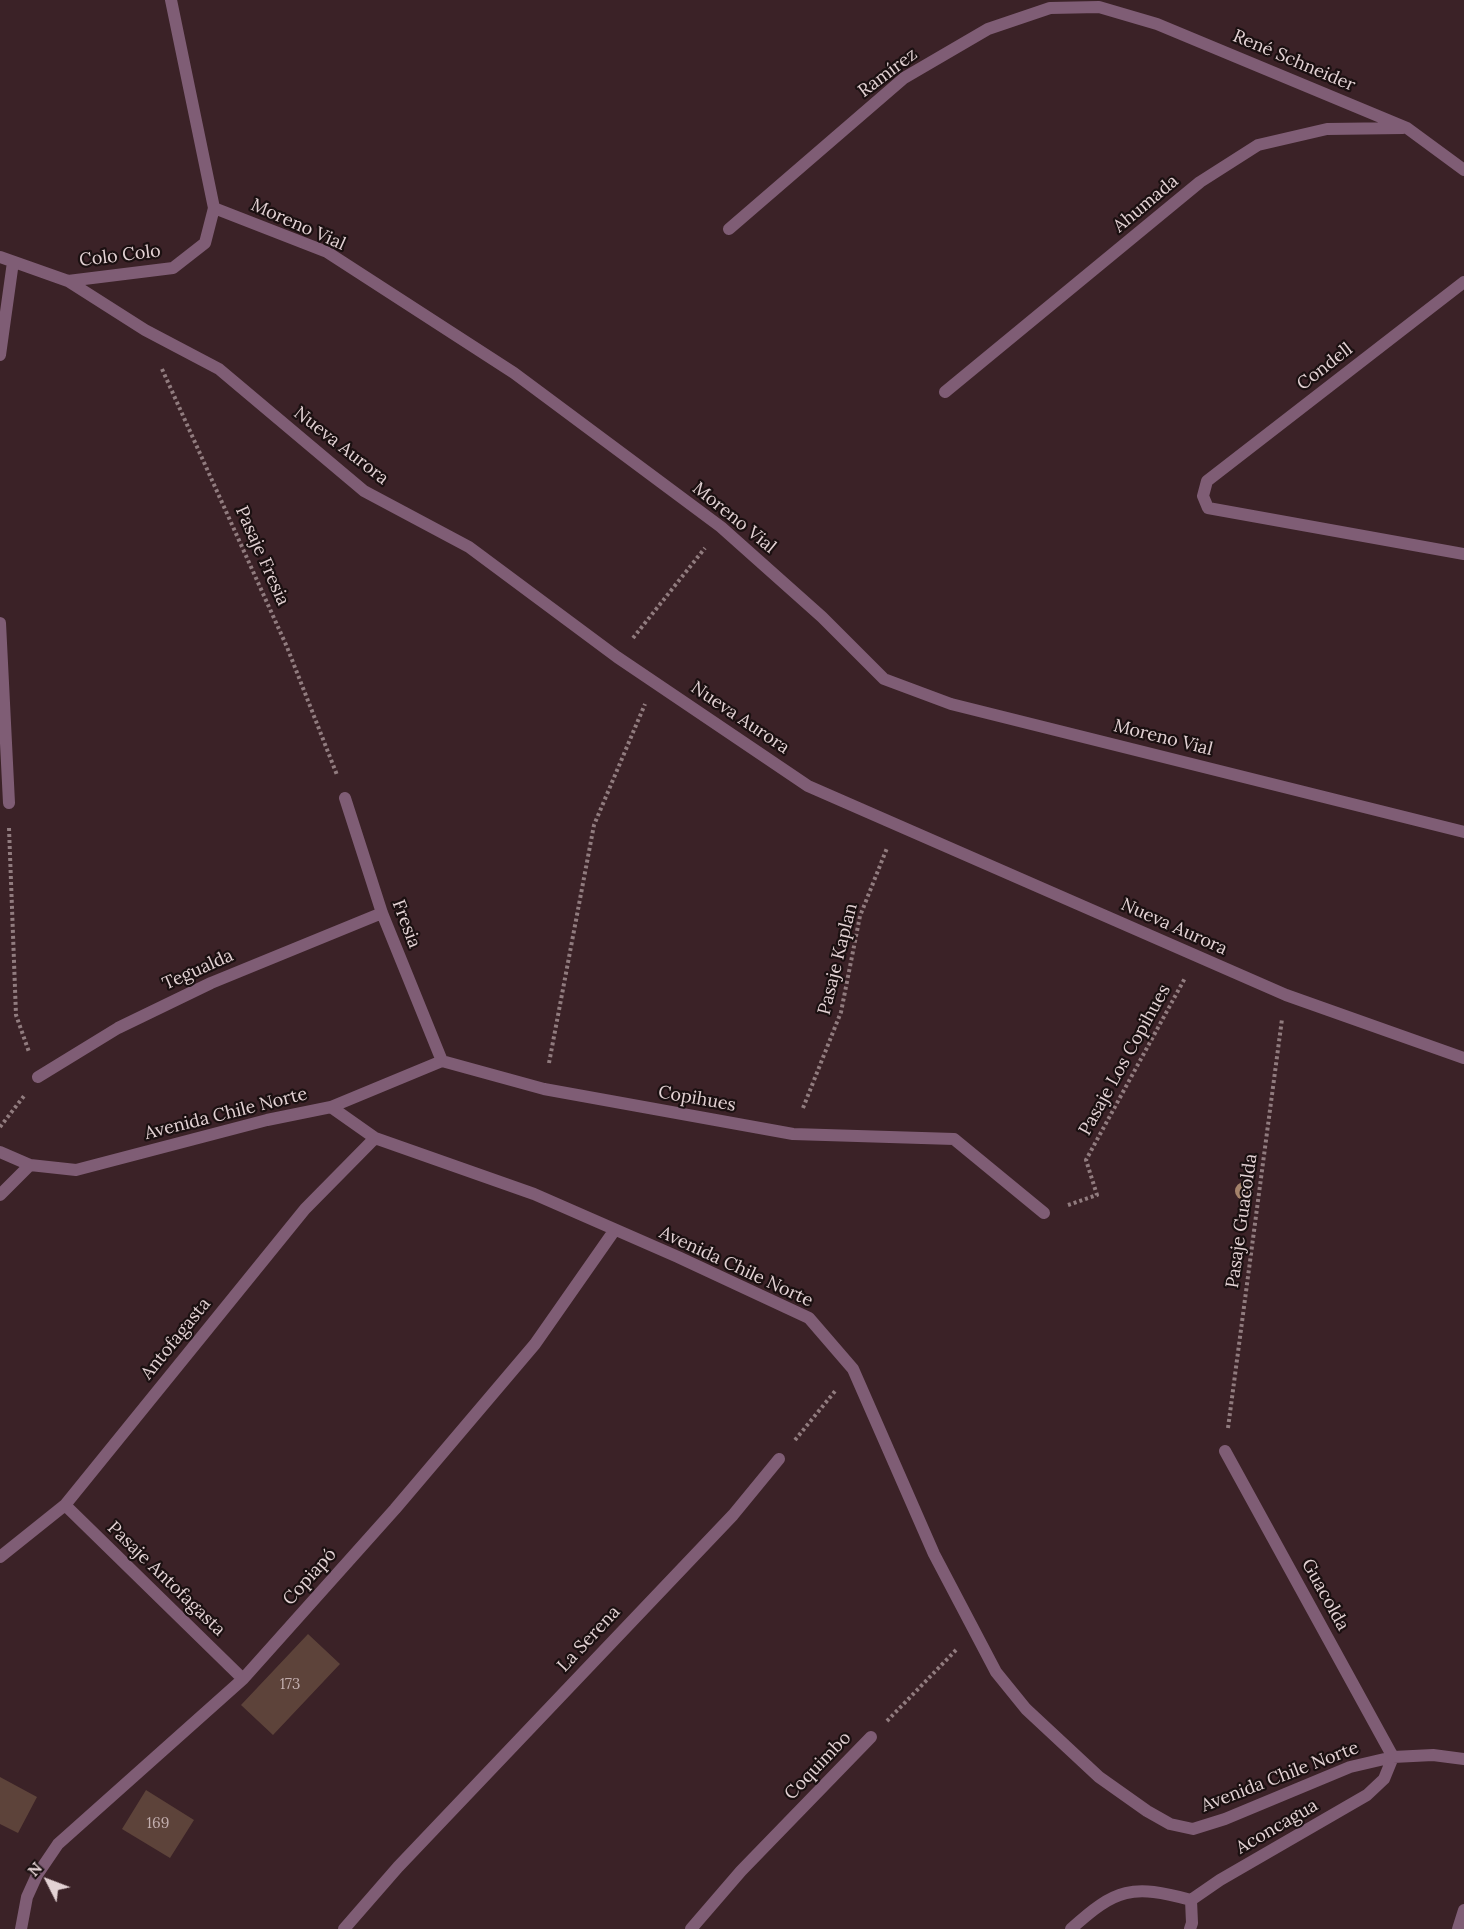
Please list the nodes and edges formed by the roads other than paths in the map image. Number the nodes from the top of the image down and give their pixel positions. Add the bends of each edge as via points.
1 (171, 0) edge
2 (1099, 7) joint
3 (1407, 128) junction
4 (1464, 170) edge
5 (214, 208) junction
6 (729, 229) dead end
7 (0, 257) edge
8 (13, 262) junction
9 (68, 281) junction
10 (1464, 282) edge
11 (0, 355) edge
12 (945, 392) dead end
13 (1464, 554) edge
14 (0, 623) edge
15 (345, 798) road end
16 (9, 803) road end
17 (1464, 832) edge
18 (382, 913) junction
19 (1464, 1058) edge
20 (442, 1061) junction
21 (38, 1077) road end
22 (331, 1107) junction
23 (375, 1138) junction
24 (0, 1152) edge
25 (30, 1165) junction
26 (0, 1195) edge
27 (1044, 1213) road end
28 (615, 1231) junction
29 (1225, 1451) road end
30 (779, 1459) road end
31 (65, 1505) junction
32 (0, 1557) edge
33 (243, 1679) junction
34 (871, 1737) road end
35 (1393, 1758) junction
36 (1464, 1759) edge
37 (1191, 1900) junction
38 (1464, 1910) edge
39 (21, 1929) edge
40 (344, 1929) edge
41 (691, 1929) edge
42 (1071, 1929) edge
43 (1190, 1929) edge
44 (1458, 1929) edge

1 - 5 street
2 - 3 street, René Schneider via 1157,24
2 - 6 street, Ramírez via 1050,8 988,29 904,78
3 - 4 street, René Schneider
3 - 12 street, Ahumada via 1327,129 1258,145 1200,182
5 - 9 street, Colo Colo via 205,243 173,268
5 - 17 street, Moreno Vial via 327,252 514,373 722,527 884,679 951,704
7 - 8 street, Colo Colo
8 - 9 street, Colo Colo
8 - 11 street
9 - 19 street, Nueva Aurora via 144,330 219,369 364,491 469,547 617,657 808,786 1286,995
10 - 13 street, Condell via 1207,481 1203,496 1208,508
14 - 16 street
15 - 18 street, Fresia
18 - 20 street, Fresia
18 - 21 street, Tegualda via 211,983 118,1028
20 - 22 street
20 - 27 street, Copihues via 544,1089 793,1134 954,1139
22 - 23 street, Avenida Chile Norte
22 - 25 street, Avenida Chile Norte via 76,1170
23 - 28 street, Avenida Chile Norte via 534,1194
23 - 31 street, Antofagasta via 305,1209
24 - 25 street, Avenida Chile Norte
25 - 26 street
28 - 33 street, Copiapó via 535,1344
28 - 35 street, Avenida Chile Norte via 809,1318 853,1369 934,1554 996,1672 1026,1709 1099,1777 1147,1811 1170,1824 1193,1829 1225,1820 1350,1767
29 - 35 street, Guacolda
30 - 40 street, La Serena via 733,1515 398,1867
31 - 32 street, Antofagasta
31 - 33 street, Pasaje Antofagasta
33 - 39 street, Copiapó via 58,1844 27,1897
34 - 41 street, Coquimbo via 741,1871
35 - 36 street, Avenida Chile Norte via 1433,1755
35 - 37 street, Aconcagua via 1384,1779 1367,1795
37 - 42 street via 1137,1891 1113,1897
37 - 43 street
38 - 44 street

